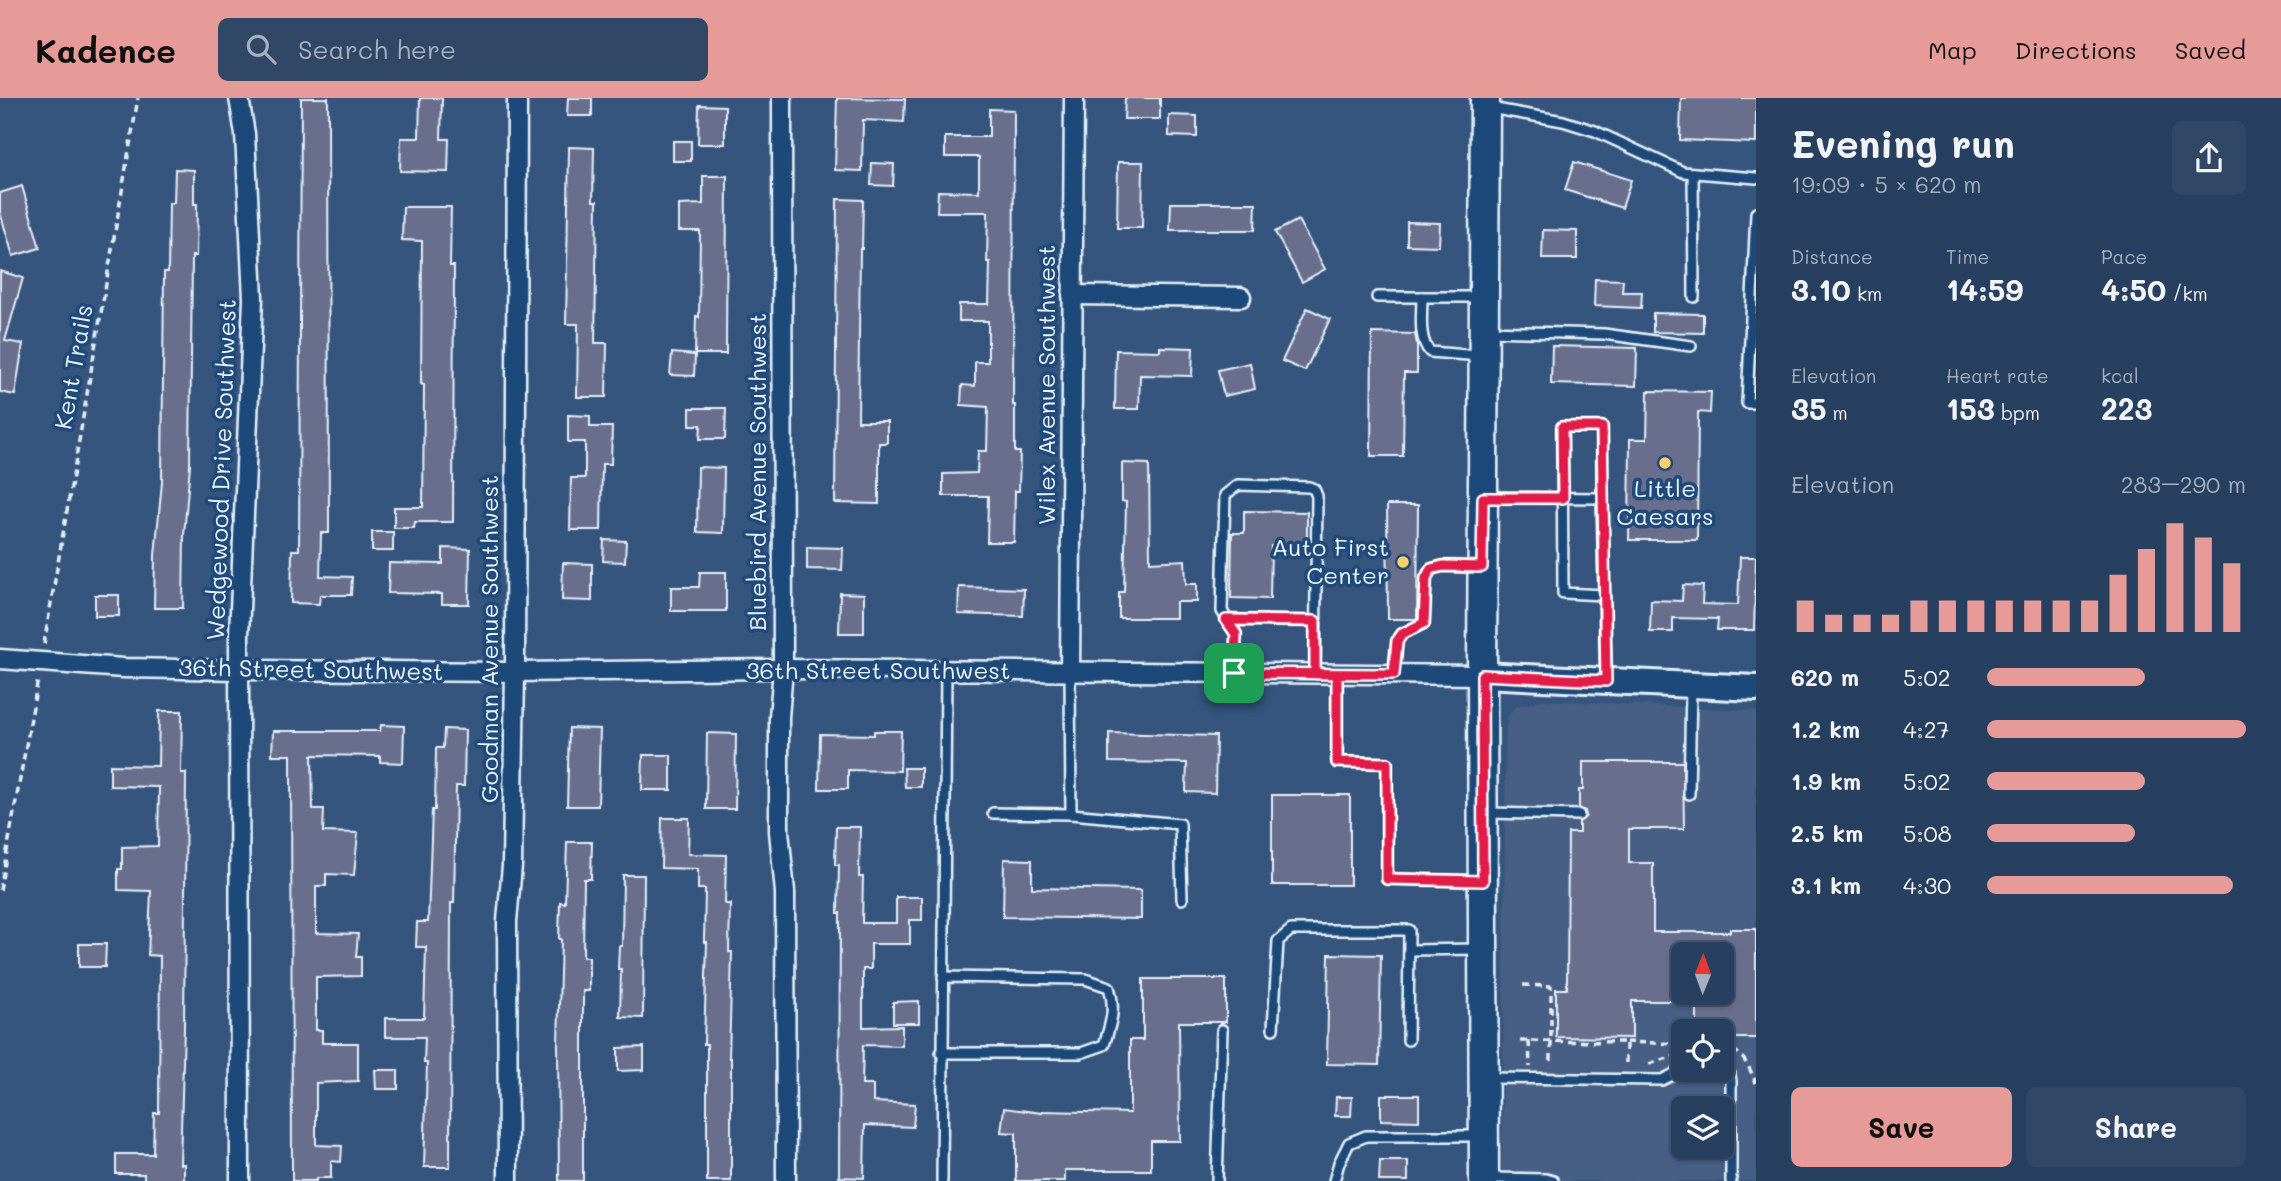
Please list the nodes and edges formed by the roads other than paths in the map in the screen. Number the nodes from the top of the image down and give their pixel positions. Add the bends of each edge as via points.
1 (239, 98) edge
2 (517, 98) edge
3 (782, 98) edge
4 (1074, 98) edge
5 (1485, 103) edge
6 (1693, 173) junction
7 (1756, 178) edge
8 (1756, 213) edge
9 (1072, 295) junction
10 (1241, 297) dead end
11 (1377, 297) dead end
12 (1484, 297) junction
13 (1694, 297) dead end
14 (1422, 298) junction
15 (1484, 344) junction
16 (1690, 346) dead end
17 (1756, 403) edge
18 (1483, 498) junction
19 (1563, 498) junction
20 (1602, 498) junction
21 (1482, 567) junction
22 (1604, 595) junction
23 (1226, 620) junction
24 (1315, 621) junction
25 (0, 659) edge
26 (783, 669) junction
27 (240, 670) junction
28 (515, 672) junction
29 (946, 672) junction
30 (1070, 672) junction
31 (1234, 673) junction
32 (1315, 674) junction
33 (1337, 674) junction
34 (1394, 674) junction
35 (1482, 675) junction
36 (1606, 681) junction
37 (1691, 685) junction
38 (1756, 688) edge
39 (1689, 794) dead end
40 (993, 813) dead end
41 (1482, 813) junction
42 (1071, 814) junction
43 (1579, 815) dead end
44 (1483, 881) junction
45 (1182, 900) dead end
46 (1483, 949) junction
47 (1409, 950) junction
48 (943, 976) junction
49 (1273, 1029) dead end
50 (1222, 1030) dead end
51 (1408, 1040) dead end
52 (942, 1054) junction
53 (1671, 1076) edge
54 (1483, 1078) junction
55 (1731, 1082) edge
56 (1484, 1136) junction
57 (1484, 1180) edge
58 (240, 1181) edge
59 (508, 1181) edge
60 (786, 1181) edge
61 (942, 1181) edge
62 (1217, 1181) edge
63 (1334, 1181) edge
64 (1553, 1181) edge
65 (1731, 1181) edge

1 - 27 street, Wedgewood Drive Southwest via 253,298
2 - 28 street, Goodman Avenue Southwest
3 - 26 street, Bluebird Avenue Southwest
4 - 9 street, Wilex Avenue Southwest
5 - 6 lane via 1595,131
5 - 12 main road
6 - 7 lane
6 - 13 lane
8 - 17 lane via 1747,403
9 - 10 street
9 - 30 street, Wilex Avenue Southwest
11 - 14 lane
12 - 14 lane
12 - 15 main road
14 - 15 lane via 1423,333 1430,352
15 - 16 lane via 1604,334
15 - 18 main road
18 - 19 lane
18 - 21 main road
19 - 20 lane
19 - 20 lane via 1562,427 1602,427
19 - 22 lane via 1563,593
20 - 22 lane
21 - 34 lane via 1431,569 1426,578 1424,623 1397,641
21 - 35 main road
22 - 36 lane
23 - 24 lane
23 - 24 lane via 1222,611 1224,495 1238,485 1314,489
23 - 31 lane via 1236,634
24 - 32 lane
25 - 27 street, 36th Street Southwest
26 - 28 street, 36th Street Southwest
26 - 29 street, 36th Street Southwest
26 - 60 street, Bluebird Avenue Southwest via 779,831 785,892
27 - 28 street, 36th Street Southwest
27 - 58 street, Wedgewood Drive Southwest
28 - 59 street, Goodman Avenue Southwest via 507,921
29 - 30 street, 36th Street Southwest
29 - 48 lane
30 - 31 street, 36th Street Southwest
30 - 42 lane
31 - 32 street, 36th Street Southwest
32 - 33 street, 36th Street Southwest
33 - 34 street, 36th Street Southwest
33 - 44 lane via 1337,762 1387,763 1387,879
34 - 35 street, 36th Street Southwest
35 - 36 street, 36th Street Southwest
35 - 41 main road
36 - 37 street, 36th Street Southwest
37 - 38 street, 36th Street Southwest
37 - 39 lane
40 - 42 lane
41 - 43 lane
41 - 44 main road
42 - 45 lane via 1180,824
44 - 46 main road
46 - 47 lane
46 - 54 main road
47 - 49 lane via 1409,930 1291,930 1278,941
47 - 51 lane
48 - 52 lane
48 - 52 lane via 1085,979 1109,987 1114,1003 1104,1045 1081,1053
50 - 62 lane
52 - 61 lane
53 - 54 lane via 1662,1080
54 - 56 main road
55 - 65 lane
56 - 57 main road
56 - 63 lane via 1366,1136 1349,1143
57 - 64 lane

